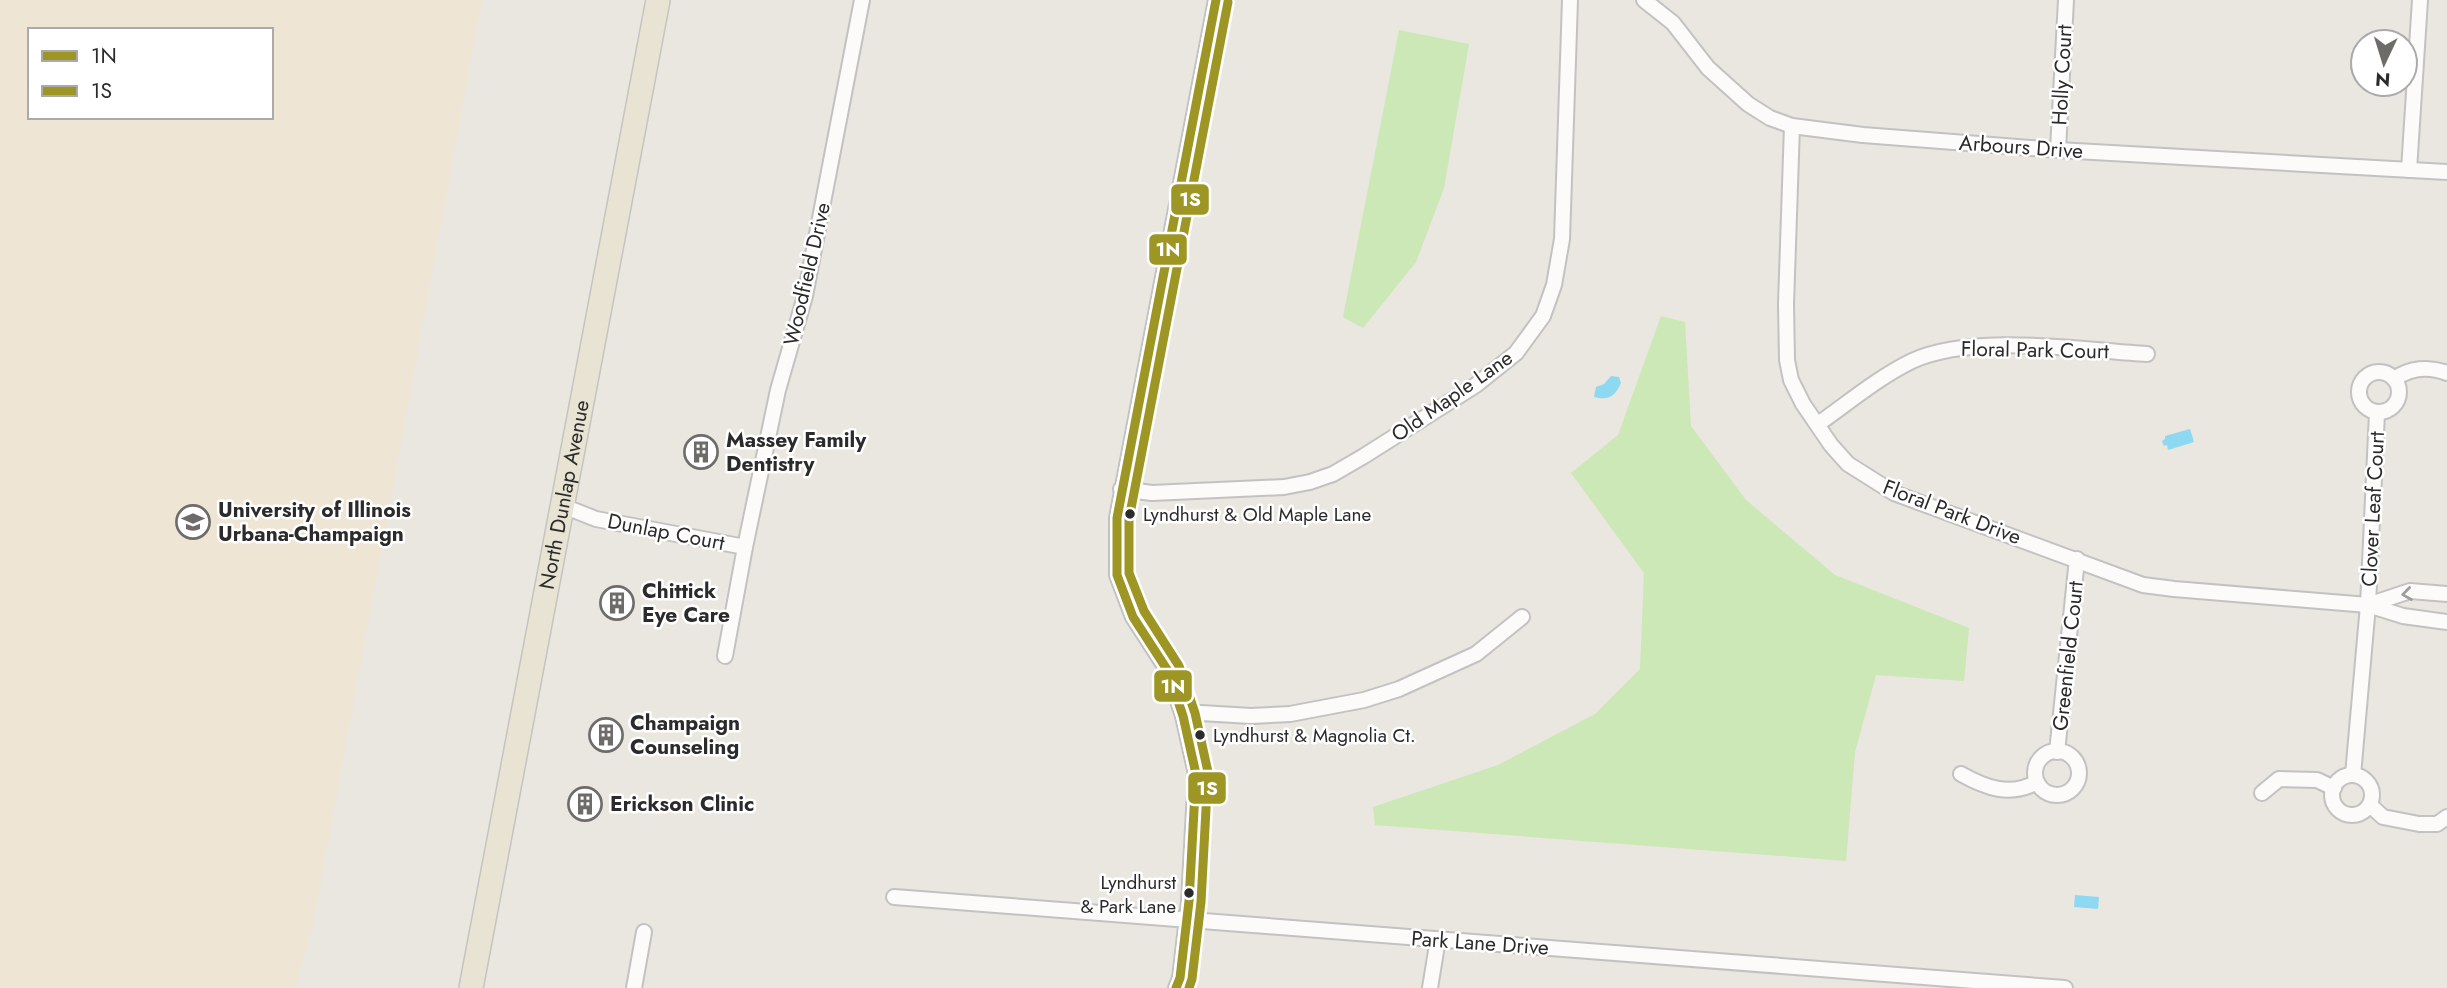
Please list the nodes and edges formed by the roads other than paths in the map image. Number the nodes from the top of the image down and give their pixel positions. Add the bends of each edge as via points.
1 (658, 0) edge
2 (862, 0) edge
3 (1216, 0) edge
4 (1570, 0) edge
5 (1644, 0) edge
6 (2066, 0) edge
7 (2420, 0) edge
8 (1792, 126) junction
9 (2058, 150) junction
10 (2409, 170) junction
11 (2447, 172) edge
12 (2147, 354) dead end
13 (2447, 373) edge
14 (2394, 379) junction
15 (2377, 413) junction
16 (1818, 424) junction
17 (1121, 489) junction
18 (563, 506) junction
19 (745, 547) junction
20 (2077, 559) junction
21 (2447, 594) edge
22 (2368, 605) junction
23 (1522, 617) dead end
24 (2447, 622) edge
25 (724, 656) dead end
26 (1183, 716) junction
27 (2057, 752) junction
28 (1961, 774) dead end
29 (2353, 775) junction
30 (2037, 782) junction
31 (2334, 788) junction
32 (2262, 793) dead end
33 (2370, 805) junction
34 (2447, 817) edge
35 (894, 897) dead end
36 (1187, 920) junction
37 (644, 932) dead end
38 (1438, 939) junction
39 (471, 988) edge
40 (635, 988) edge
41 (1176, 988) edge
42 (1430, 988) edge
43 (2066, 988) edge

1 - 18 main road, North Dunlap Avenue
2 - 19 street, Woodfield Drive via 805,296 778,390
3 - 17 street
4 - 17 street, Old Maple Lane via 1562,239 1555,285 1542,316 1516,353 1476,385 1364,456 1310,482 1152,493
5 - 8 street, Arbours Drive via 1673,23 1708,68 1748,104
6 - 9 street, Holly Court
7 - 10 street
8 - 9 street, Arbours Drive
8 - 16 street, Floral Park Drive via 1787,360 1791,380
9 - 10 street, Arbours Drive
10 - 11 street, Arbours Drive
12 - 16 street, Floral Park Court via 1986,345 1943,350 1891,373
13 - 14 street via 2408,369
14 - 15 street, Clover Leaf Court via 2399,390 2397,402
14 - 15 street, Clover Leaf Court via 2378,372 2362,381 2359,399
15 - 22 street, Clover Leaf Court
16 - 20 street, Floral Park Drive via 1847,464 1894,493
17 - 26 street via 1117,575 1133,617 1168,671
18 - 19 street, Dunlap Court via 596,519
18 - 39 main road, North Dunlap Avenue
19 - 25 street, Dunlap Court
20 - 22 street, Floral Park Drive via 2143,585
20 - 27 street, Greenfield Court
21 -> 22 street, Floral Park Drive via 2410,591
22 - 24 street, Floral Park Drive
22 - 29 street, Clover Leaf Court
23 - 26 street via 1476,654 1364,700 1290,714
26 - 36 street via 1195,774
27 - 30 street, Greenfield Court via 2038,761
27 - 30 street, Greenfield Court via 2070,756 2078,767 2073,788 2053,795
28 - 30 street via 1996,790 2026,788
29 - 31 street via 2340,779
29 - 33 street via 2370,785
31 - 32 street via 2317,780 2278,779
31 - 33 street via 2333,802 2341,812 2354,816
33 - 34 street via 2383,817 2419,824 2437,824
35 - 36 street, Park Lane Drive
36 - 38 street, Park Lane Drive
36 - 41 street
37 - 40 street
38 - 42 street
38 - 43 street, Park Lane Drive

